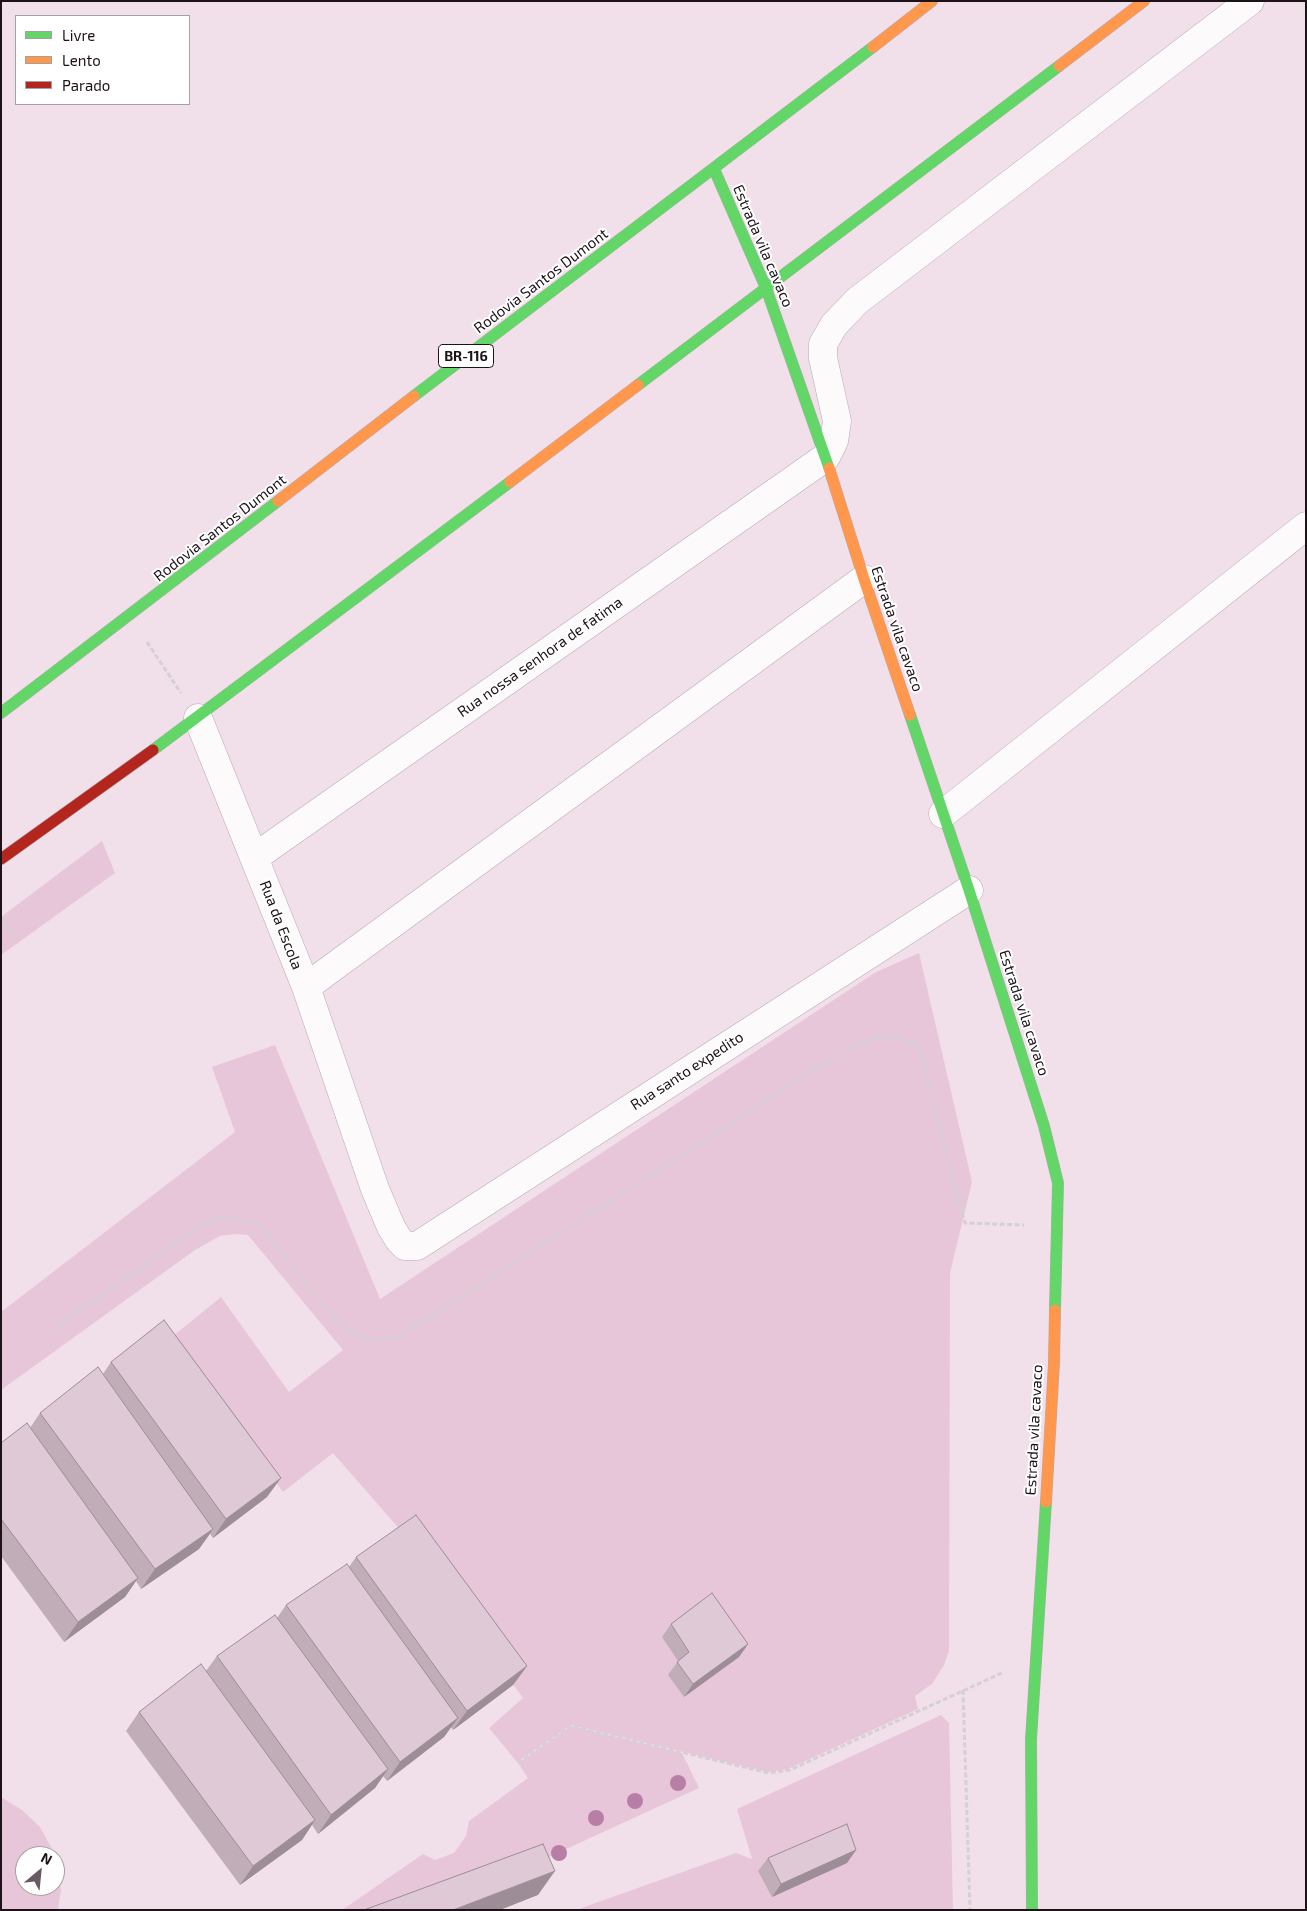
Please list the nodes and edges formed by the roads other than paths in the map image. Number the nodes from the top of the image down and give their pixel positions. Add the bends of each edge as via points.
1 (932, 1) edge
2 (1144, 1) edge
3 (1250, 1) edge
4 (714, 169) junction
5 (766, 288) junction
6 (826, 457) junction
7 (1306, 526) edge
8 (864, 579) junction
9 (1, 713) edge
10 (198, 718) junction
11 (943, 814) junction
12 (255, 857) junction
13 (1, 859) edge
14 (969, 890) junction
15 (306, 987) junction
16 (404, 1246) joint
17 (1032, 1910) edge

1 - 4 main road, Rodovia Santos Dumont / BR-116
2 - 5 main road
3 - 6 street via 857,301 834,325 823,344 823,358 837,421 834,441
4 - 5 main road, Estrada vila cavaco
4 - 9 main road, Rodovia Santos Dumont / BR-116 via 525,310
5 - 6 main road, Estrada vila cavaco
5 - 10 main road
6 - 8 main road, Estrada vila cavaco
6 - 12 street, Rua nossa senhora de fatima
7 - 11 street
8 - 11 main road, Estrada vila cavaco
8 - 15 street
10 - 12 street, Rua da Escola
10 - 13 main road
11 - 14 main road, Estrada vila cavaco
12 - 15 street, Rua da Escola
14 - 16 street, Rua santo expedito via 417,1246
14 - 17 main road, Estrada vila cavaco via 1044,1126 1058,1183 1054,1363 1031,1739
15 - 16 street, Rua da Escola via 375,1189 391,1227

